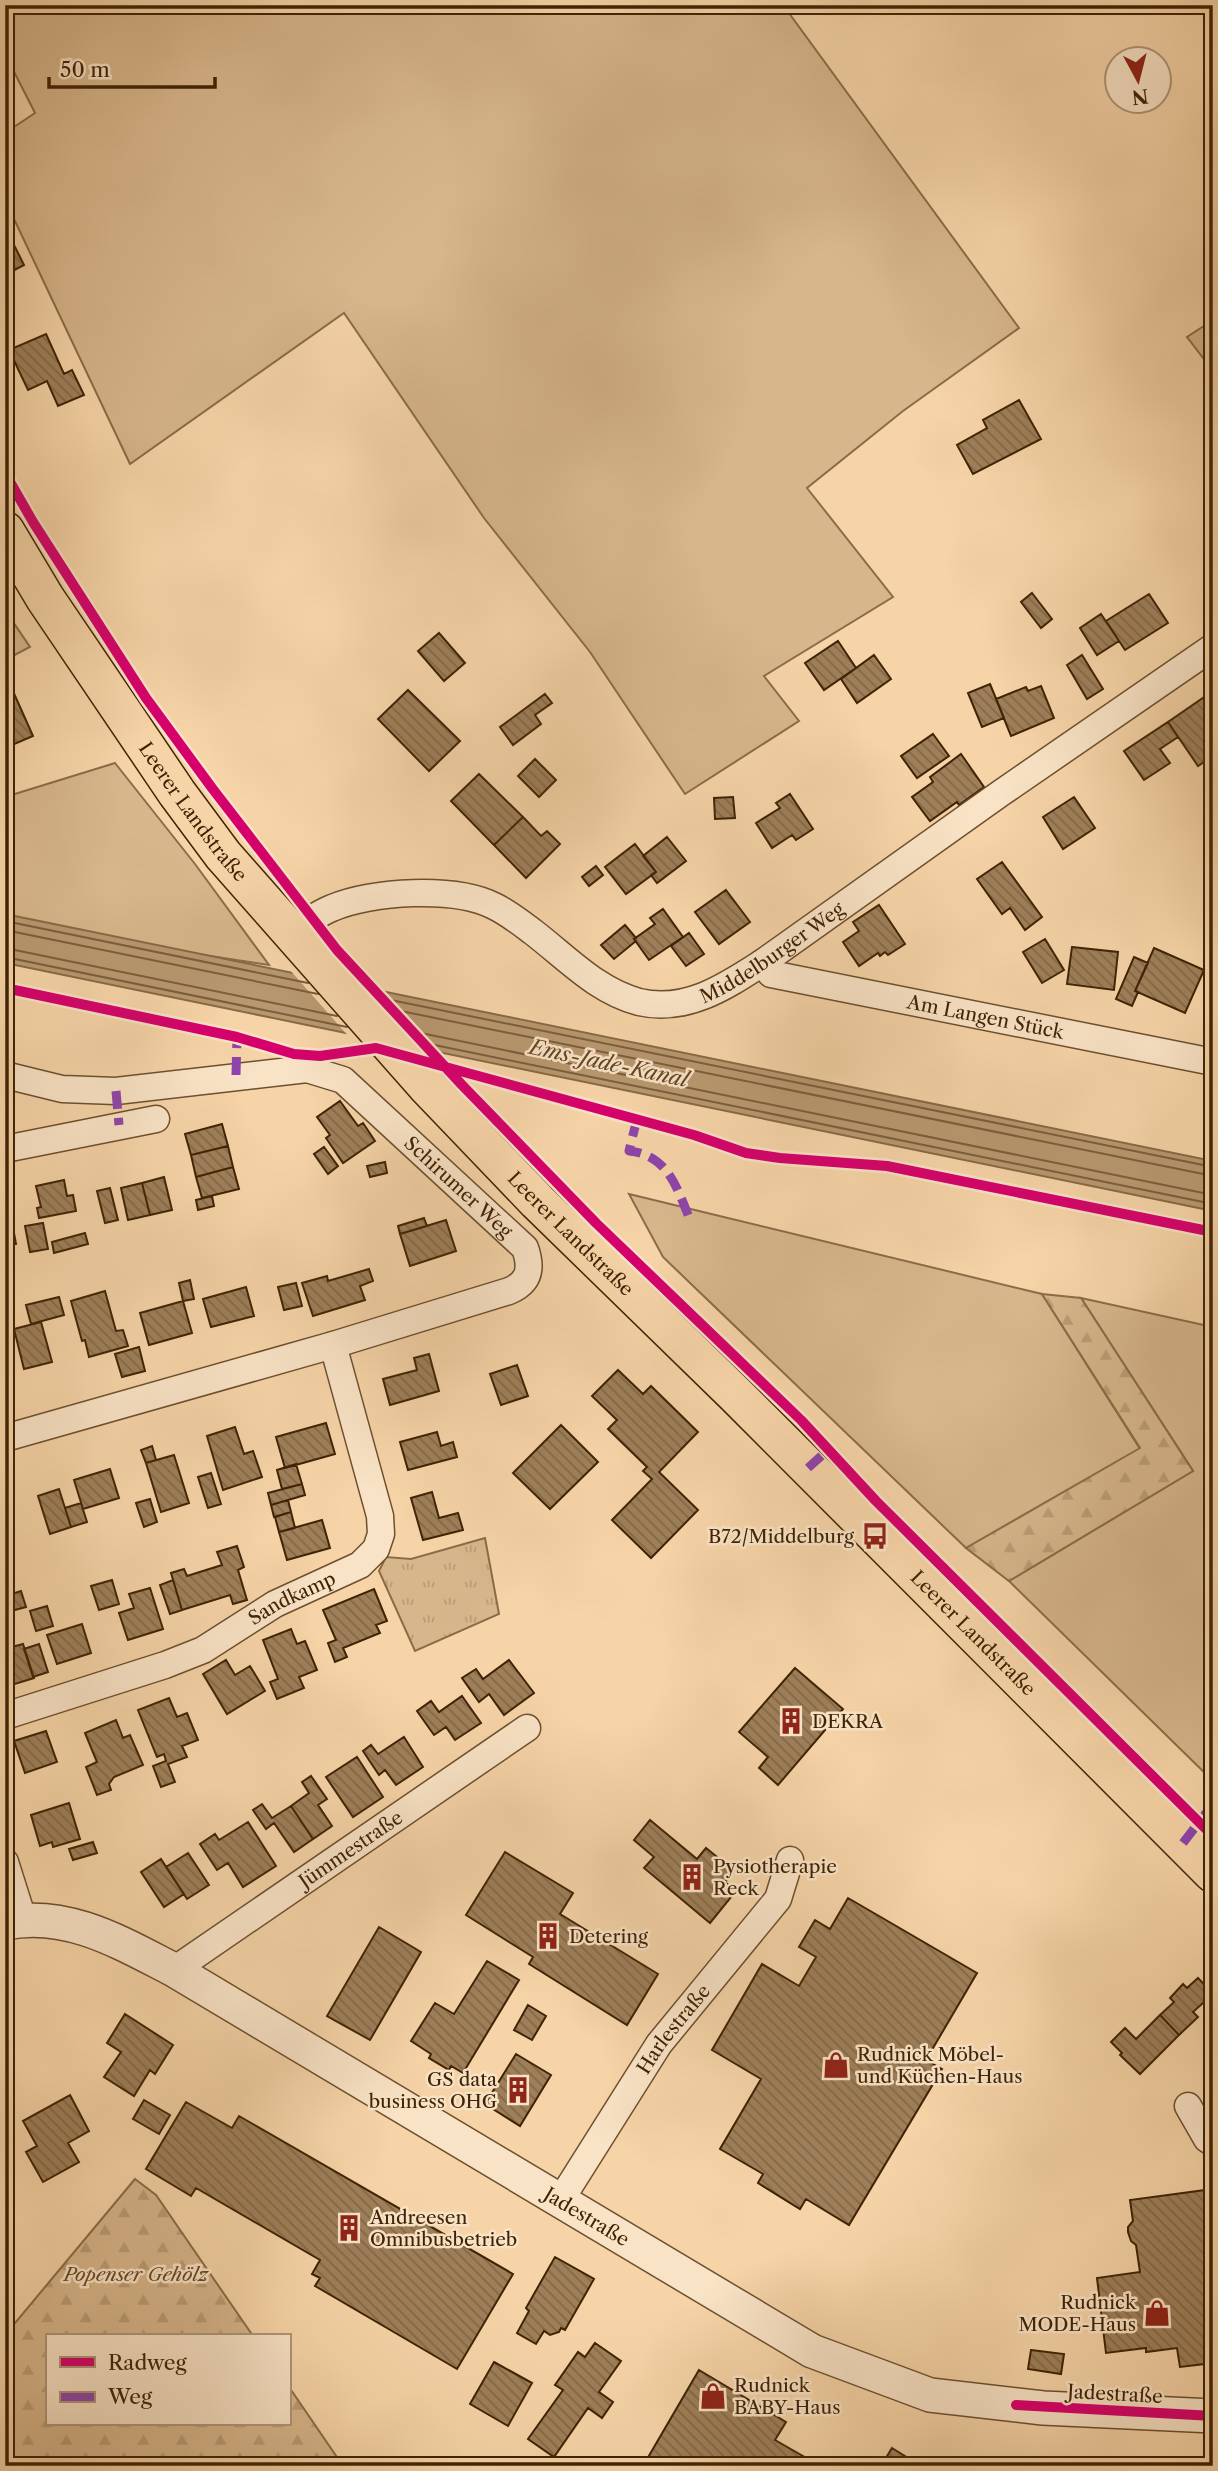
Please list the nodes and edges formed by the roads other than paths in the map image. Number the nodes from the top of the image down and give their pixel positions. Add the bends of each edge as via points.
1 (5, 531) edge
2 (1213, 647) edge
3 (295, 938) junction
4 (762, 963) junction
5 (1213, 1062) edge
6 (5, 1075) edge
7 (156, 1119) dead end
8 (5, 1149) edge
9 (333, 1345) junction
10 (5, 1437) edge
11 (5, 1716) edge
12 (527, 1728) dead end
13 (790, 1860) dead end
14 (5, 1862) edge
15 (1213, 1873) edge
16 (14, 1921) edge
17 (174, 1969) junction
18 (1188, 2106) dead end
19 (1213, 2143) edge
20 (560, 2201) junction
21 (1213, 2416) edge

1 - 3 main road, Leerer Landstraße via 177,793
2 - 4 street, Middelburger Weg
3 - 4 street, Middelburger Weg via 333,907 434,892 493,905 593,980 641,1002 693,1001
3 - 15 main road, Leerer Landstraße via 537,1201
4 - 5 street, Am Langen Stück via 771,974
6 - 9 street, Schirumer Weg via 62,1089 116,1091 307,1069 343,1080 525,1248 530,1270 518,1287
7 - 8 street
9 - 10 street, Schirumer Weg
9 - 11 street, Sandkamp via 380,1516 382,1534 376,1549 360,1565 275,1604 203,1650
12 - 17 street, Jümmestraße
13 - 20 street, Harlestraße via 778,1899 659,2044
14 - 16 street
16 - 17 street, Jadestraße via 77,1925
17 - 20 street, Jadestraße
18 - 19 street
20 - 21 street, Jadestraße via 812,2351 930,2395 1043,2408

